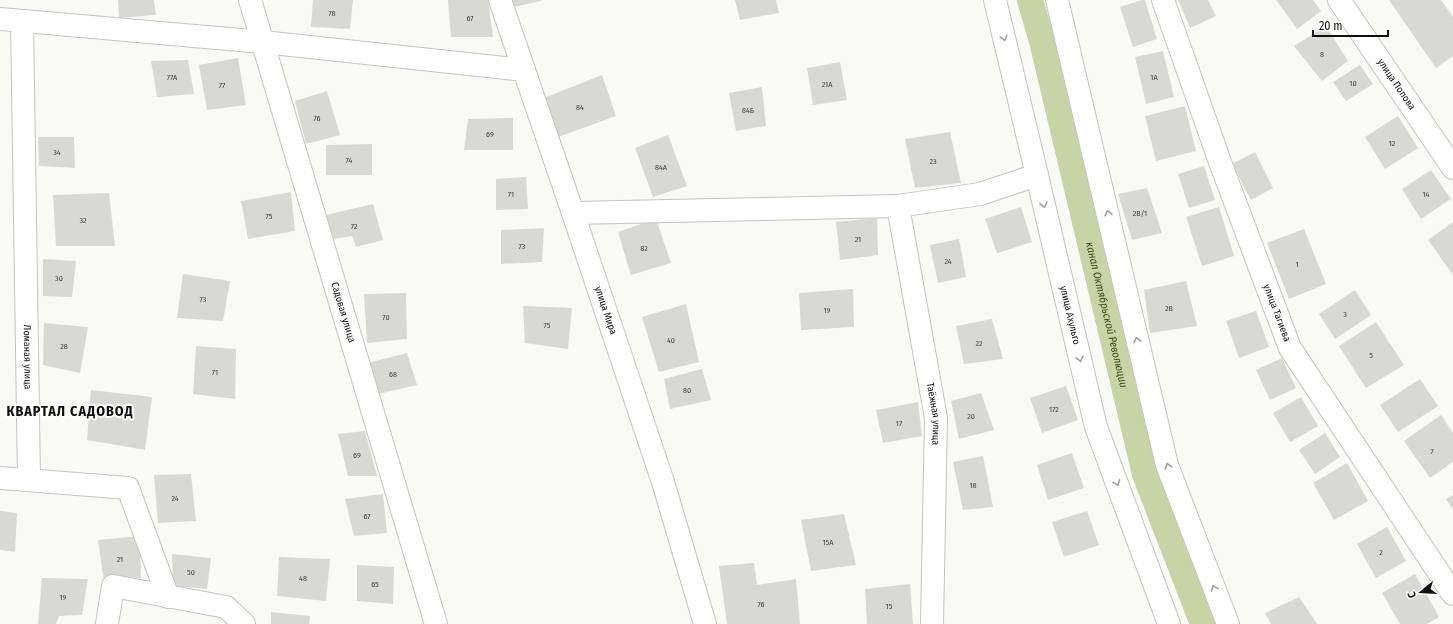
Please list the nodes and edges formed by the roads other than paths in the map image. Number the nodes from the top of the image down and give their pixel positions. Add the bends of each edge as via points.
1 (250, 0) edge
2 (500, 0) edge
3 (994, 0) edge
4 (1058, 0) edge
5 (1163, 0) edge
6 (1339, 0) edge
7 (0, 19) edge
8 (22, 21) junction
9 (263, 42) junction
10 (524, 70) junction
11 (1453, 168) edge
12 (1037, 174) junction
13 (898, 206) junction
14 (574, 213) junction
15 (0, 478) edge
16 (29, 480) junction
17 (1453, 594) edge
18 (168, 597) junction
19 (107, 624) edge
20 (244, 624) edge
21 (436, 624) edge
22 (705, 624) edge
23 (932, 624) edge
24 (1170, 624) edge
25 (1228, 624) edge

1 - 9 street, Садовая улица
2 - 10 street, улица Мира
3 -> 12 street, улица Ахульго
25 -> 4 street via 1167,465
5 - 17 street, улица Тагиева via 1290,348
6 - 11 street, улица Попова
7 - 8 street
8 - 9 street
8 - 16 street, Ломаная улица
9 - 10 street
9 - 21 street, Садовая улица
10 - 14 street, улица Мира
12 - 13 street via 980,194
12 -> 24 street, улица Ахульго via 1096,427
13 - 14 street
13 - 23 street, Таёжная улица via 936,418
14 - 22 street, улица Мира via 664,482
15 - 16 street
16 - 18 street via 128,488
18 - 19 street via 113,586
18 - 20 street via 226,607

